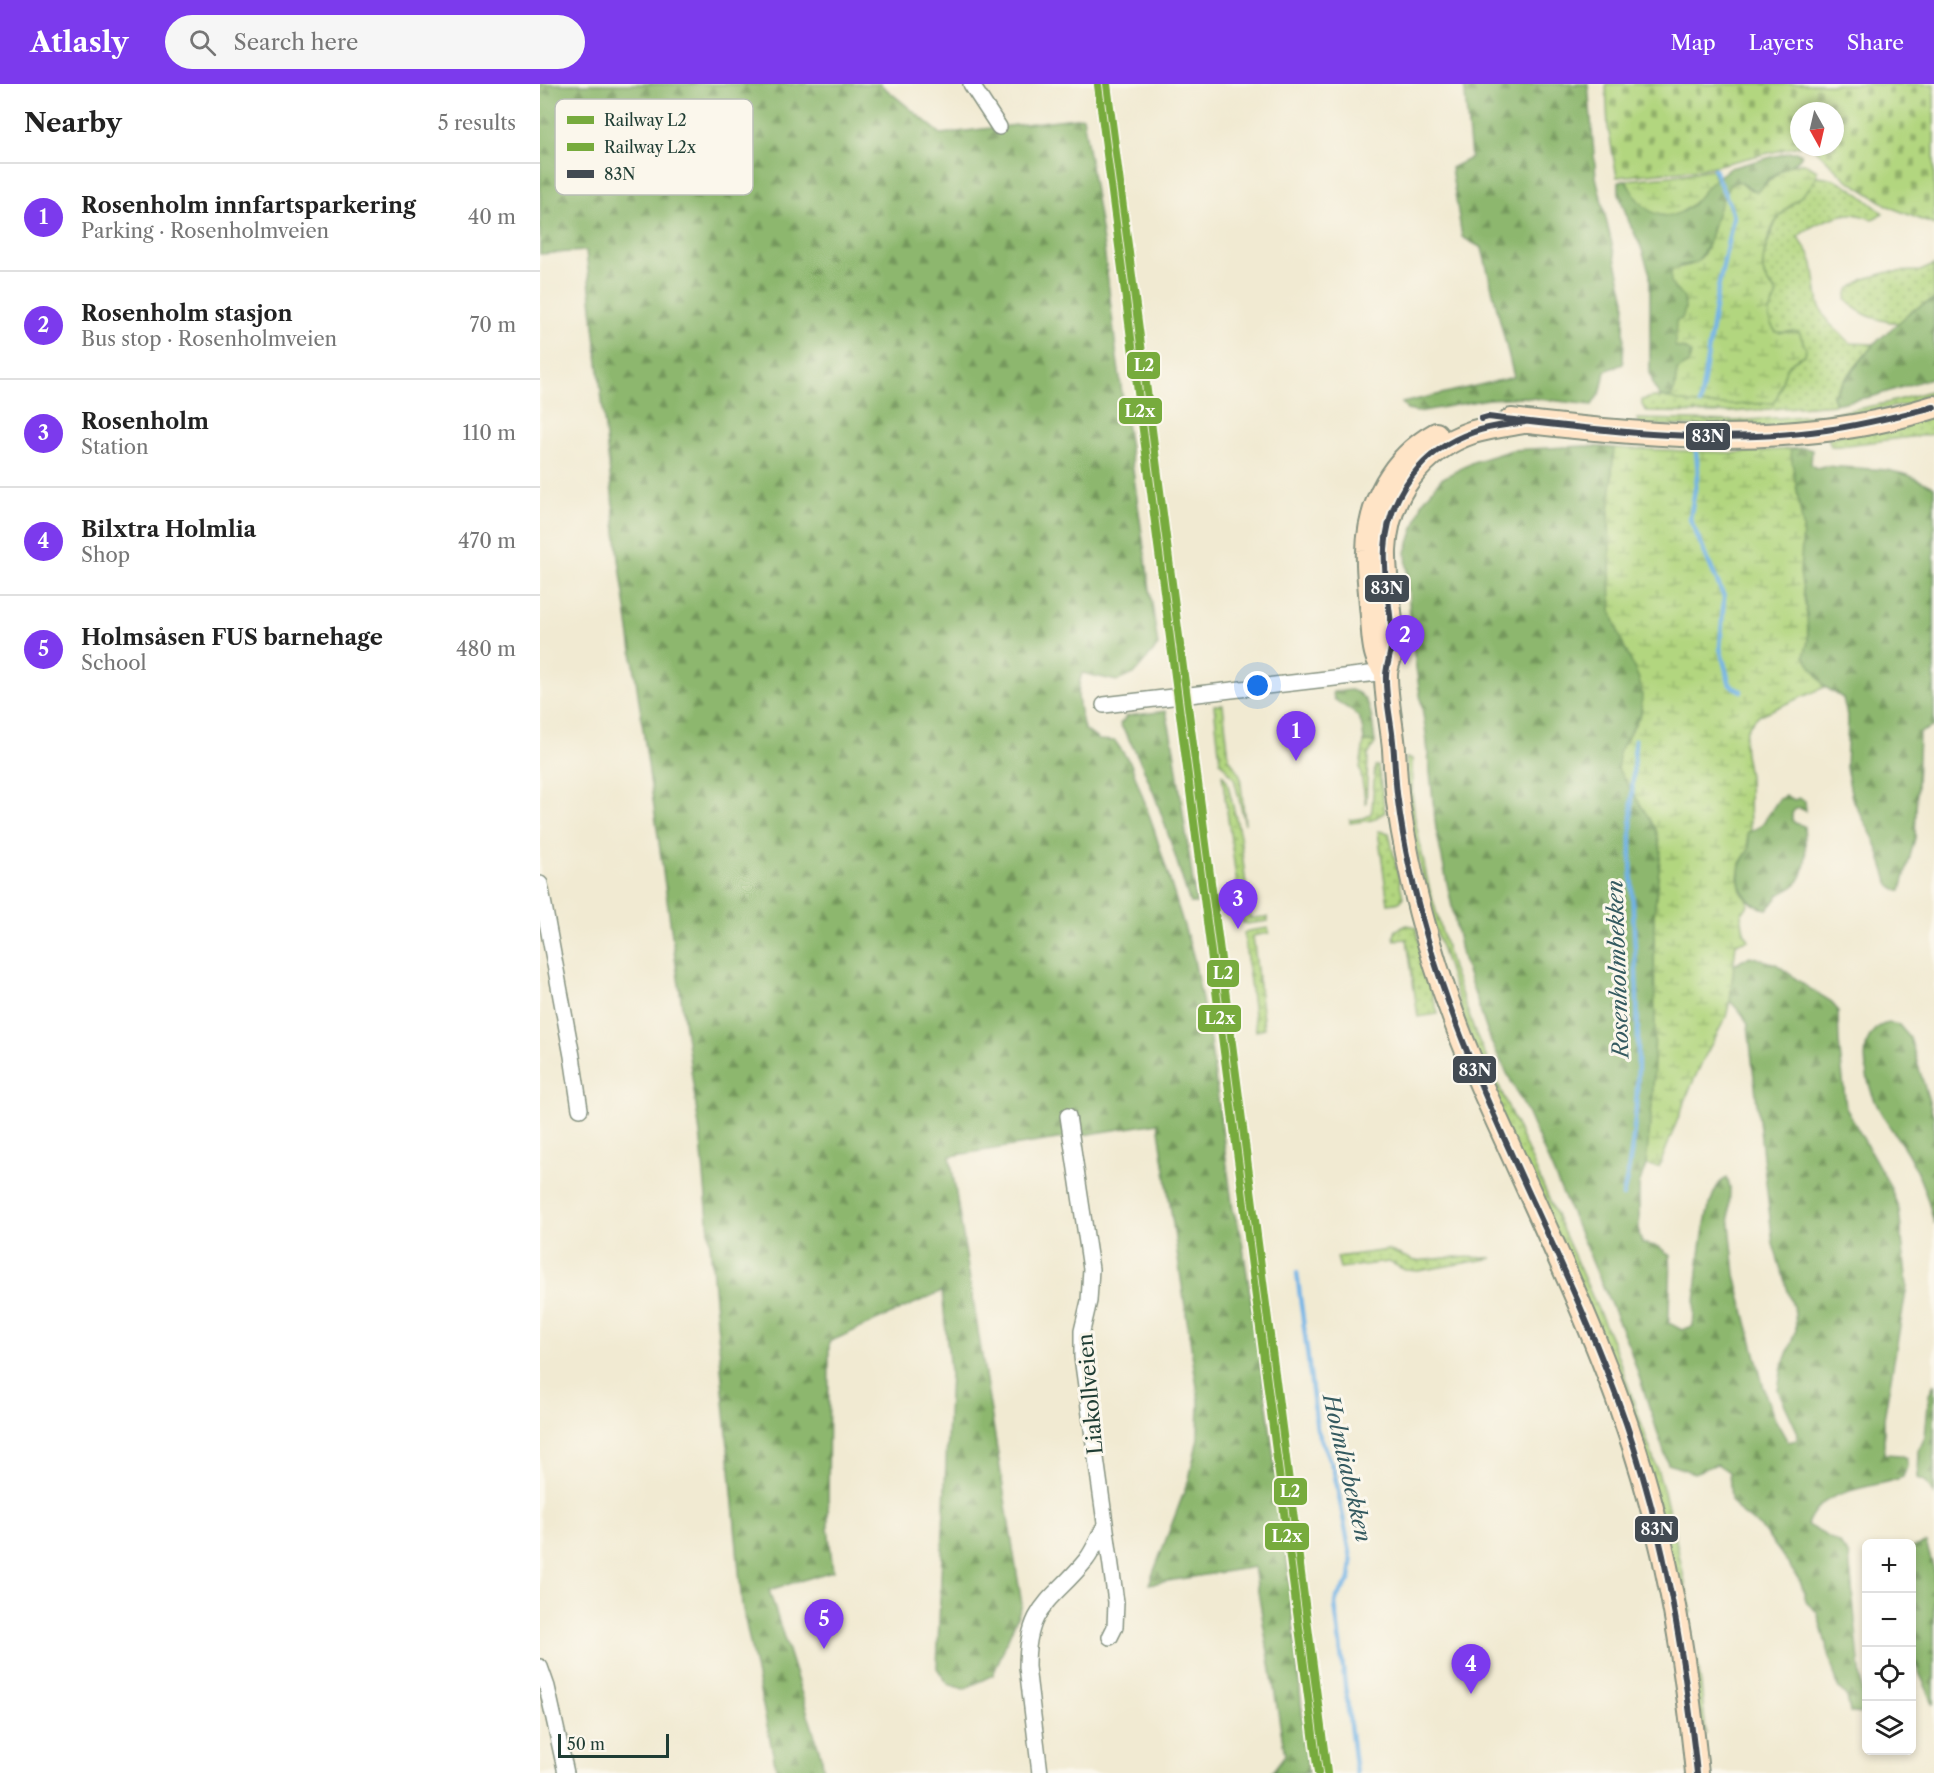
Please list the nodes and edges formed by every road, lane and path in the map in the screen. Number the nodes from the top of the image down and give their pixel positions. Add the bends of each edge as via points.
1 (971, 84) edge
2 (999, 127) dead end
3 (1934, 407) edge
4 (1386, 672) junction
5 (1104, 705) dead end
6 (540, 884) edge
7 (543, 923) edge
8 (580, 1109) dead end
9 (1068, 1116) dead end
10 (1104, 1527) junction
11 (1110, 1637) dead end
12 (540, 1667) edge
13 (566, 1773) edge
14 (1040, 1773) edge
15 (1697, 1773) edge

1 - 2 street
3 - 4 street via 1850,426 1747,436 1673,435 1524,422 1477,431 1450,442 1424,461 1410,478 1390,519 1385,551 1392,649
4 - 5 street
4 - 15 street via 1398,800 1427,935 1463,1044 1596,1342 1643,1474 1666,1561 1686,1668
6 - 7 street
7 - 8 street
9 - 10 street, Liakollveien via 1091,1269 1082,1357
10 - 11 street, Liakollveien via 1116,1602 1115,1627
10 - 14 street via 1085,1560 1049,1598 1032,1627 1027,1654
12 - 13 street

